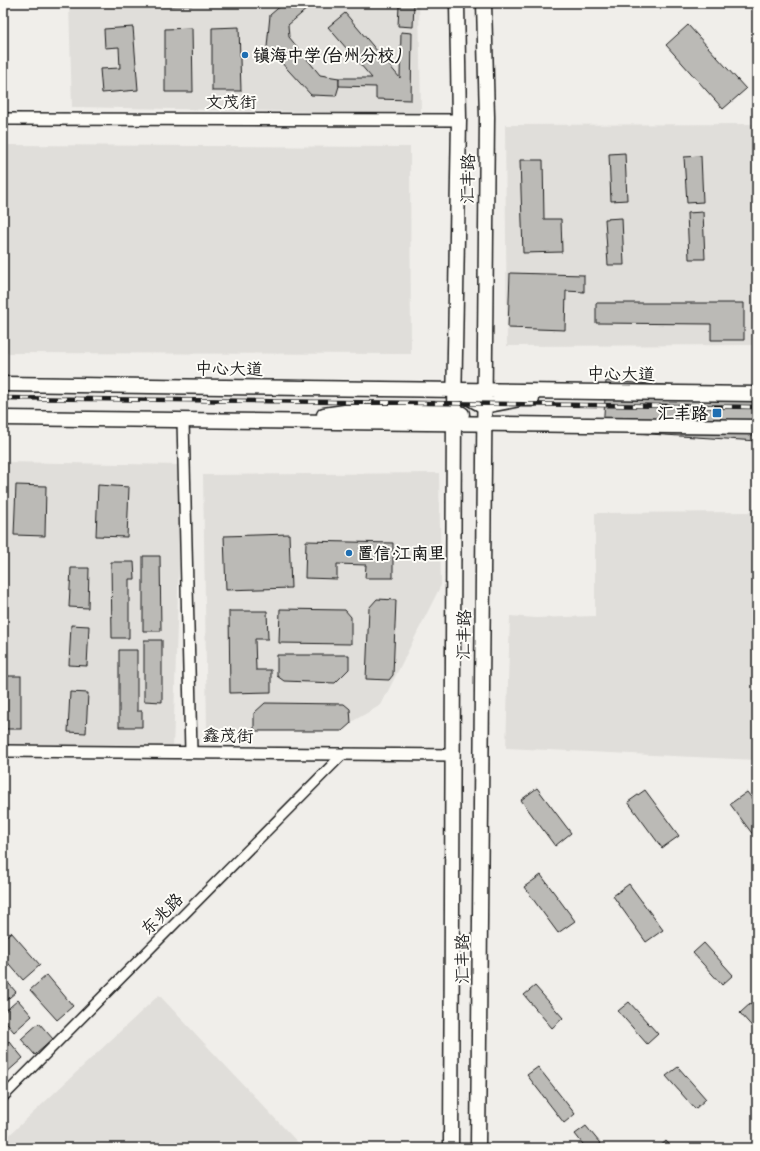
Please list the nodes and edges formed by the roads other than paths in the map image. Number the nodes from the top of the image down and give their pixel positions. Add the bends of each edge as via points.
1 (457, 3) edge
2 (484, 3) edge
3 (3, 119) edge
4 (459, 120) junction
5 (3, 384) edge
6 (412, 390) junction
7 (455, 390) junction
8 (484, 390) junction
9 (757, 394) edge
10 (520, 399) junction
11 (757, 403) edge
12 (484, 406) junction
13 (415, 412) junction
14 (455, 417) junction
15 (3, 418) edge
16 (757, 419) edge
17 (183, 420) junction
18 (284, 421) junction
19 (485, 424) junction
20 (506, 424) junction
21 (757, 427) edge
22 (3, 751) edge
23 (191, 752) junction
24 (343, 754) junction
25 (454, 755) junction
26 (3, 1097) edge
27 (451, 1148) edge
28 (478, 1148) edge

1 - 4 main road, 汇丰路
2 - 8 main road, 汇丰路 via 487,116
3 - 4 street, 文茂街
4 - 7 main road, 汇丰路
5 - 6 main road, 中心大道
6 - 7 main road, 中心大道
6 - 13 main road via 425,396 427,402 425,407
7 - 8 main road, 中心大道
7 - 12 main road, 中心大道
7 - 14 main road, 汇丰路
8 - 9 main road, 中心大道
8 - 10 main road, 中心大道
8 - 12 main road, 汇丰路
10 - 11 main road, 中心大道
10 - 12 main road, 中心大道
12 - 19 main road, 汇丰路
13 - 14 main road
13 - 18 main road via 345,412
14 - 18 main road
14 - 19 main road
14 - 25 main road, 汇丰路
15 - 17 main road
16 - 20 main road via 522,417
17 - 18 main road
17 - 23 street
19 - 20 main road
19 - 28 main road, 汇丰路
20 - 21 main road
22 - 23 street, 鑫茂街
23 - 24 street, 鑫茂街
24 - 25 street, 鑫茂街
24 - 26 street, 东兆路
25 - 27 main road, 汇丰路

